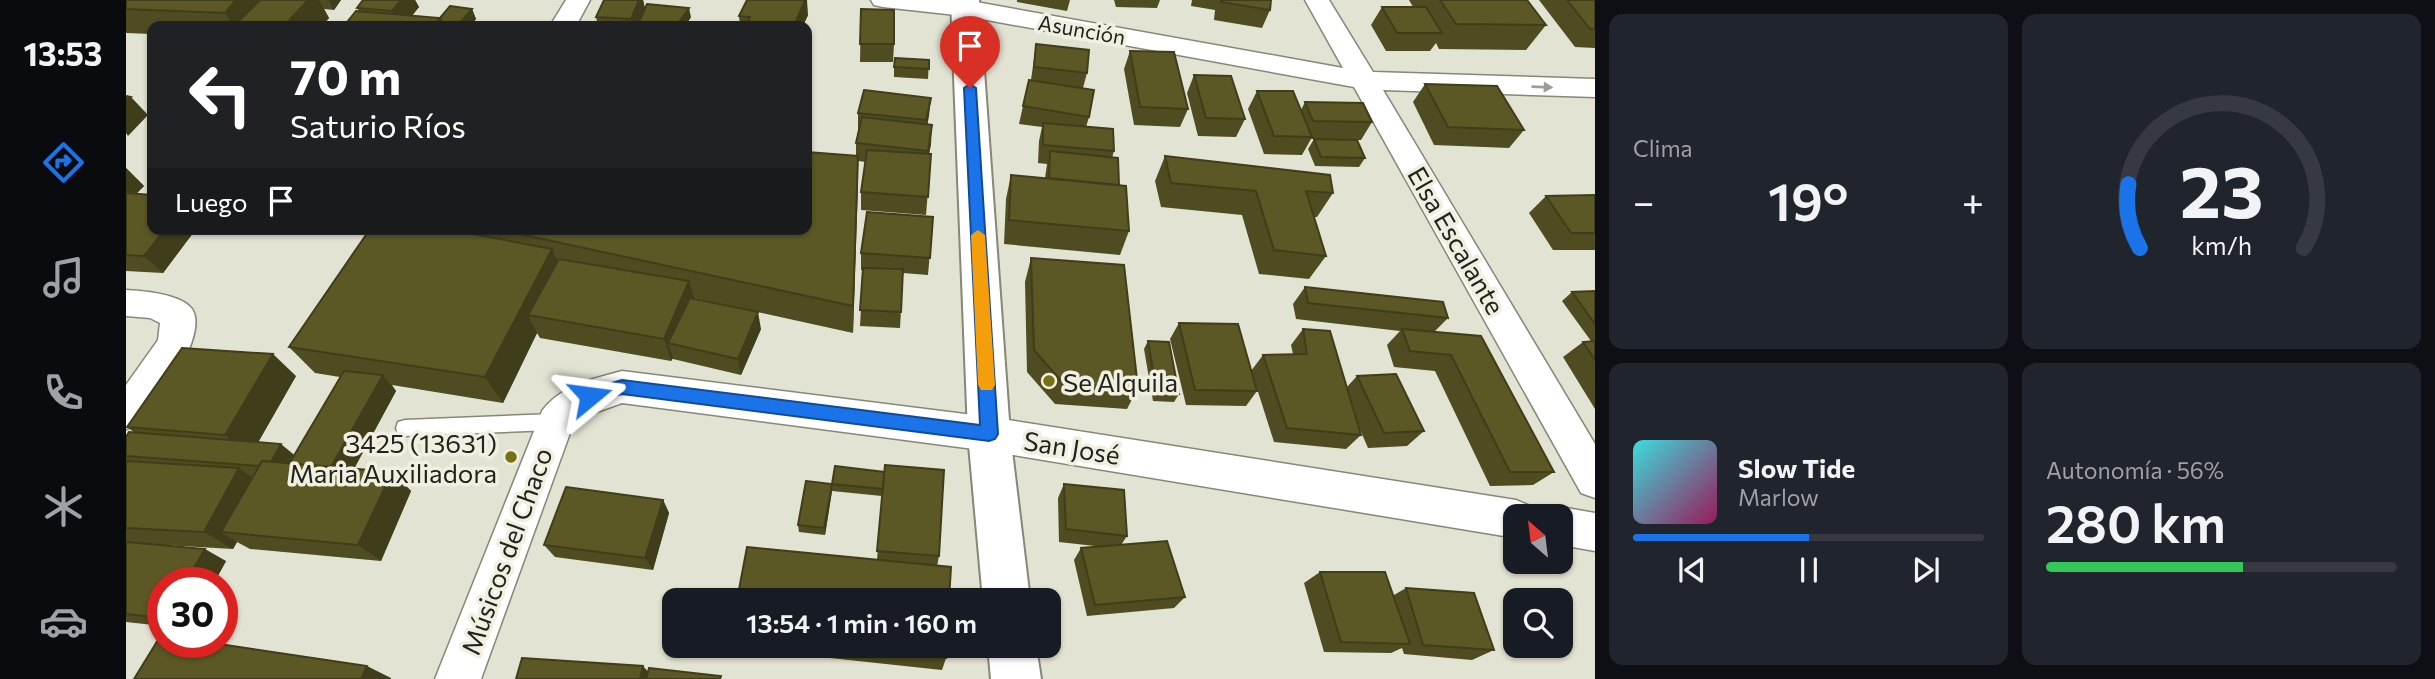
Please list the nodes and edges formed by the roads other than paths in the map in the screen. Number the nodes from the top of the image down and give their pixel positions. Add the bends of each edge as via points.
1 (578, 0) edge
2 (883, 0) edge
3 (1317, 0) edge
4 (965, 4) edge
5 (566, 21) edge
6 (1595, 68) edge
7 (1361, 73) junction
8 (1595, 88) edge
9 (126, 303) edge
10 (126, 412) edge
11 (552, 422) junction
12 (405, 428) dead end
13 (989, 434) junction
14 (1595, 480) edge
15 (1503, 517) edge
16 (1573, 528) edge
17 (1595, 532) edge
18 (1006, 588) edge
19 (1013, 658) edge
20 (458, 679) edge
21 (1016, 679) edge

1 - 5 street
2 - 4 street, Asunción
3 - 7 street, Elsa Escalante
4 - 7 street, Asunción via 1280,64
4 - 13 street
6 - 7 street, Asunción
7 -> 8 street, Asunción
7 - 14 street, Elsa Escalante
9 - 10 street via 154,304 178,316 176,342
11 - 12 lane
11 - 13 street, San José via 571,404 622,387
11 - 20 street, Músicos del Chaco
13 - 15 street, San José
13 - 18 street
16 - 17 street
19 - 21 street

